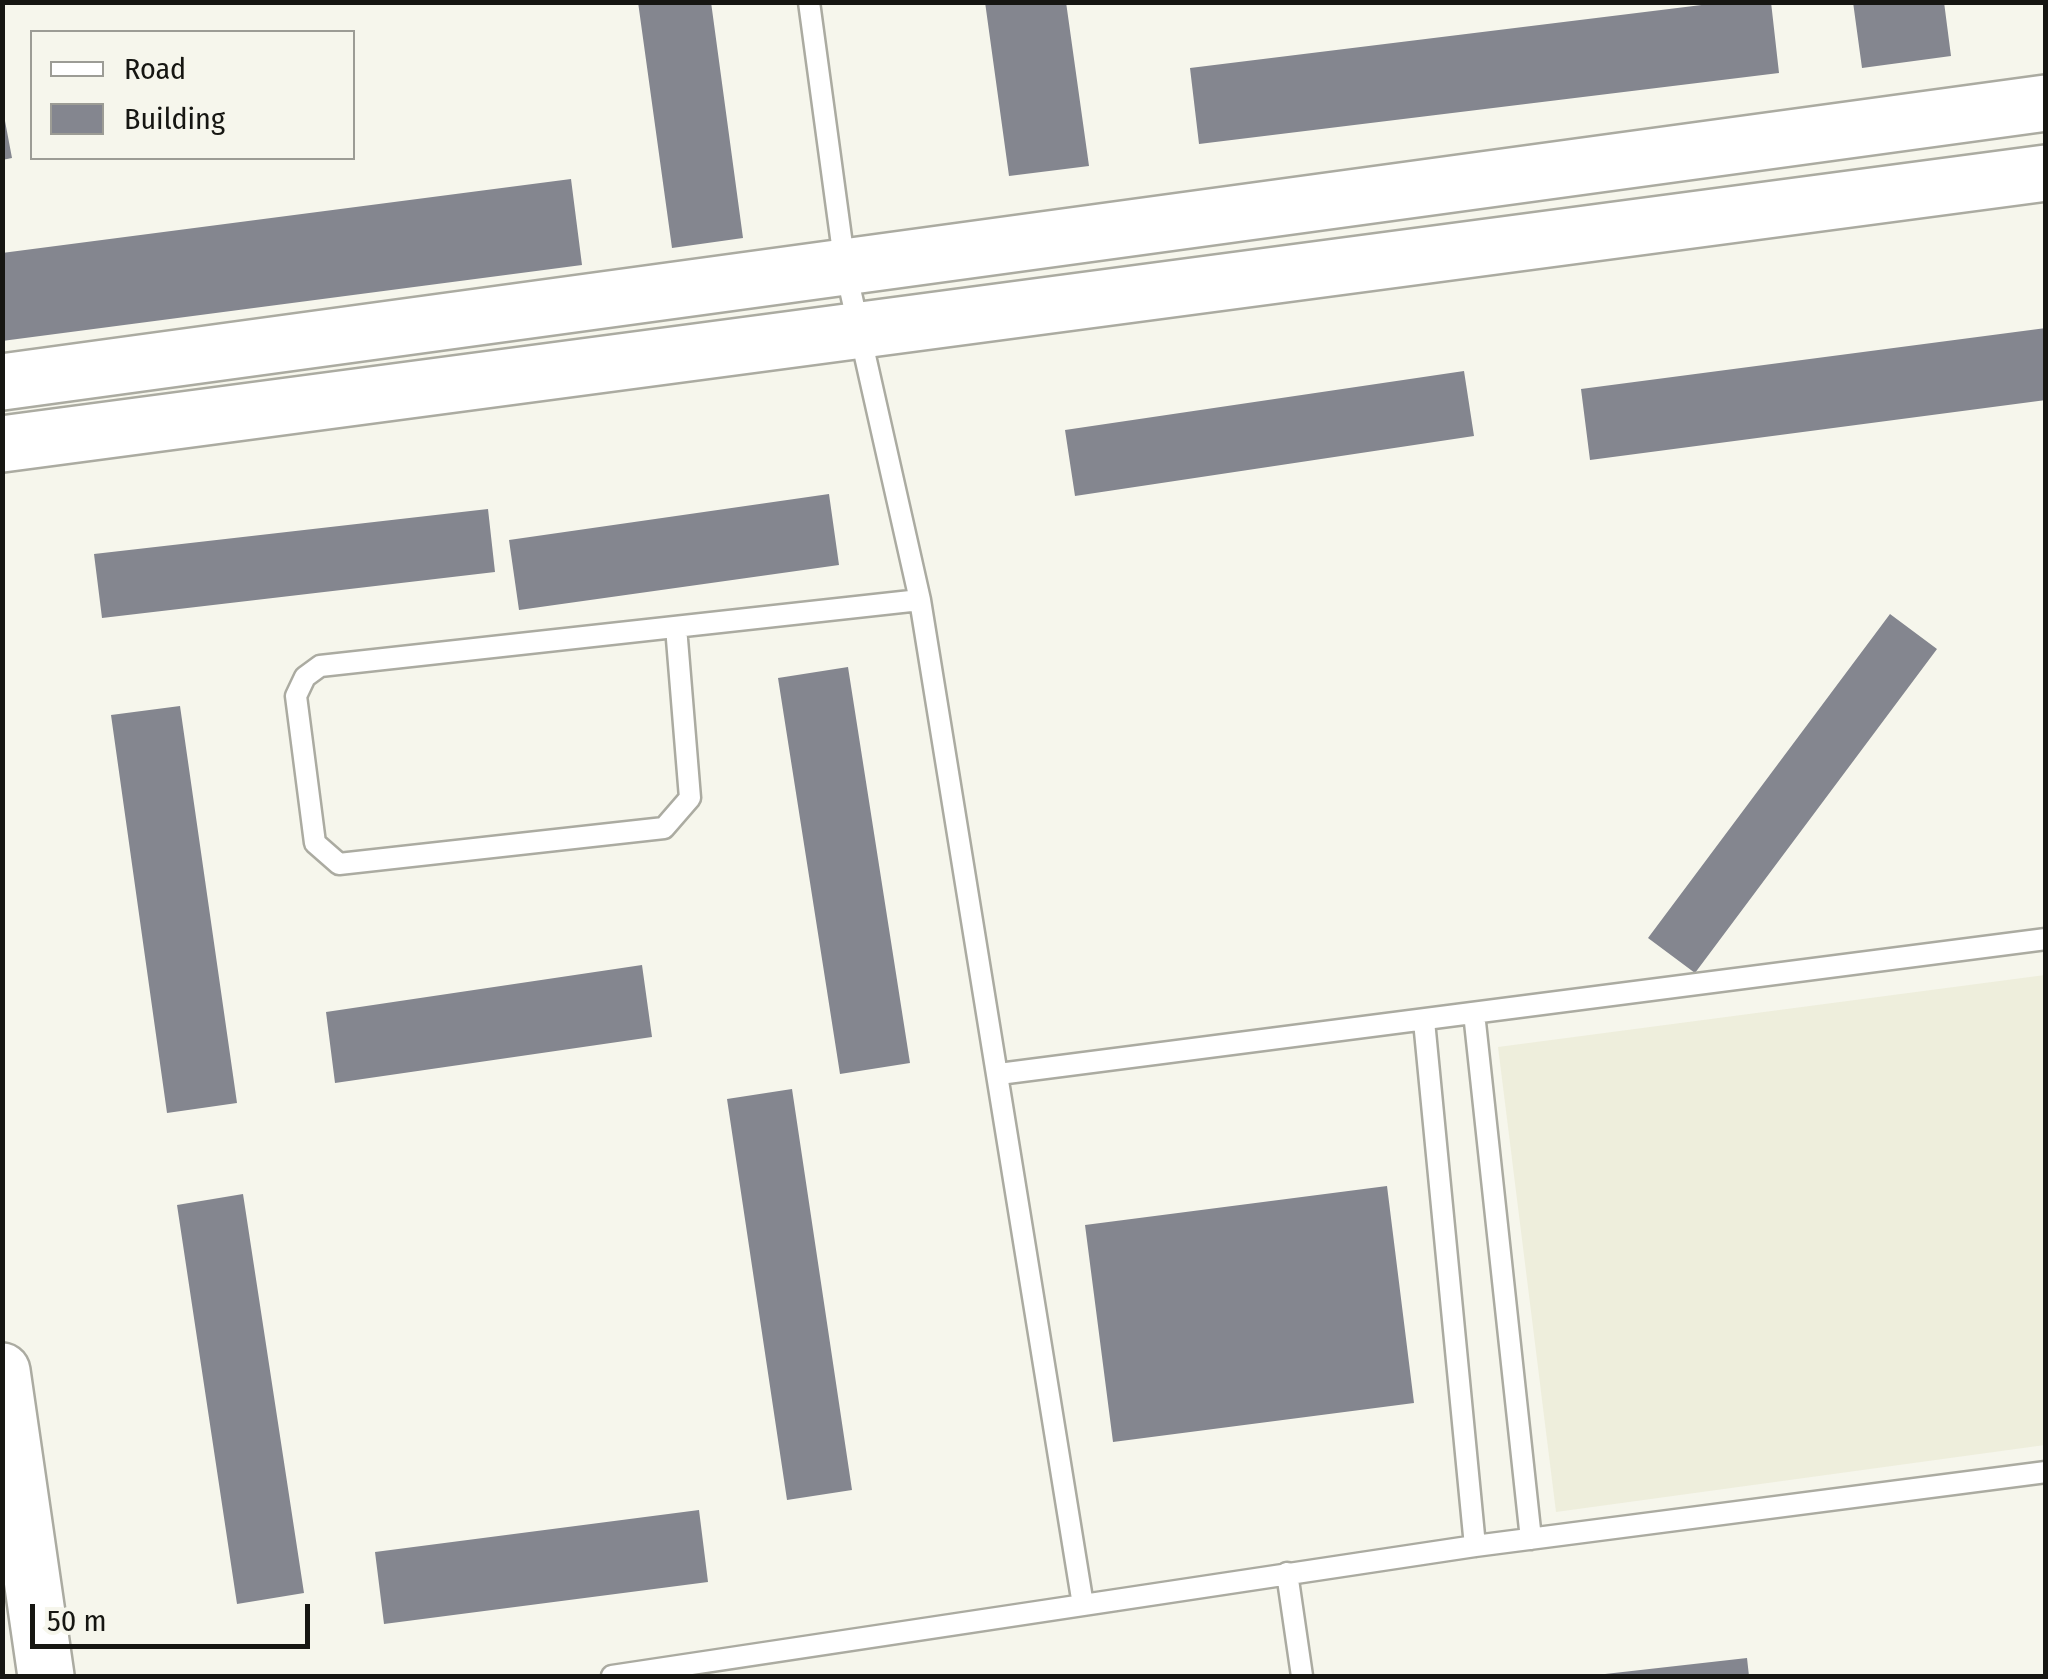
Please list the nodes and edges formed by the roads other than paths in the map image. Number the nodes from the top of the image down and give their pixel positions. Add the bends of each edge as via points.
1 (809, 2) edge
2 (2046, 103) edge
3 (2046, 174) edge
4 (844, 267) junction
5 (862, 330) junction
6 (2, 382) edge
7 (2, 444) edge
8 (920, 600) junction
9 (676, 627) junction
10 (2046, 939) edge
11 (1474, 1014) junction
12 (1424, 1021) junction
13 (999, 1074) junction
14 (2, 1371) edge
15 (2046, 1472) edge
16 (1531, 1539) junction
17 (1474, 1546) junction
18 (1287, 1573) junction
19 (1083, 1605) junction
20 (46, 1676) edge
21 (612, 1676) edge
22 (1302, 1676) edge

1 - 4 lane
2 - 4 street
3 - 5 street
4 - 5 lane
4 - 6 street
5 - 7 street
5 - 8 lane
8 - 9 lane
8 - 13 lane
9 - 9 lane via 690,798 664,828 338,864 315,843 296,696 305,676 320,666
10 - 11 lane
11 - 12 lane
11 - 16 lane
12 - 13 lane
12 - 17 lane
13 - 19 lane
14 - 20 street
15 - 16 lane
16 - 17 lane
17 - 18 lane
18 - 19 lane
18 - 22 lane
19 - 21 lane

